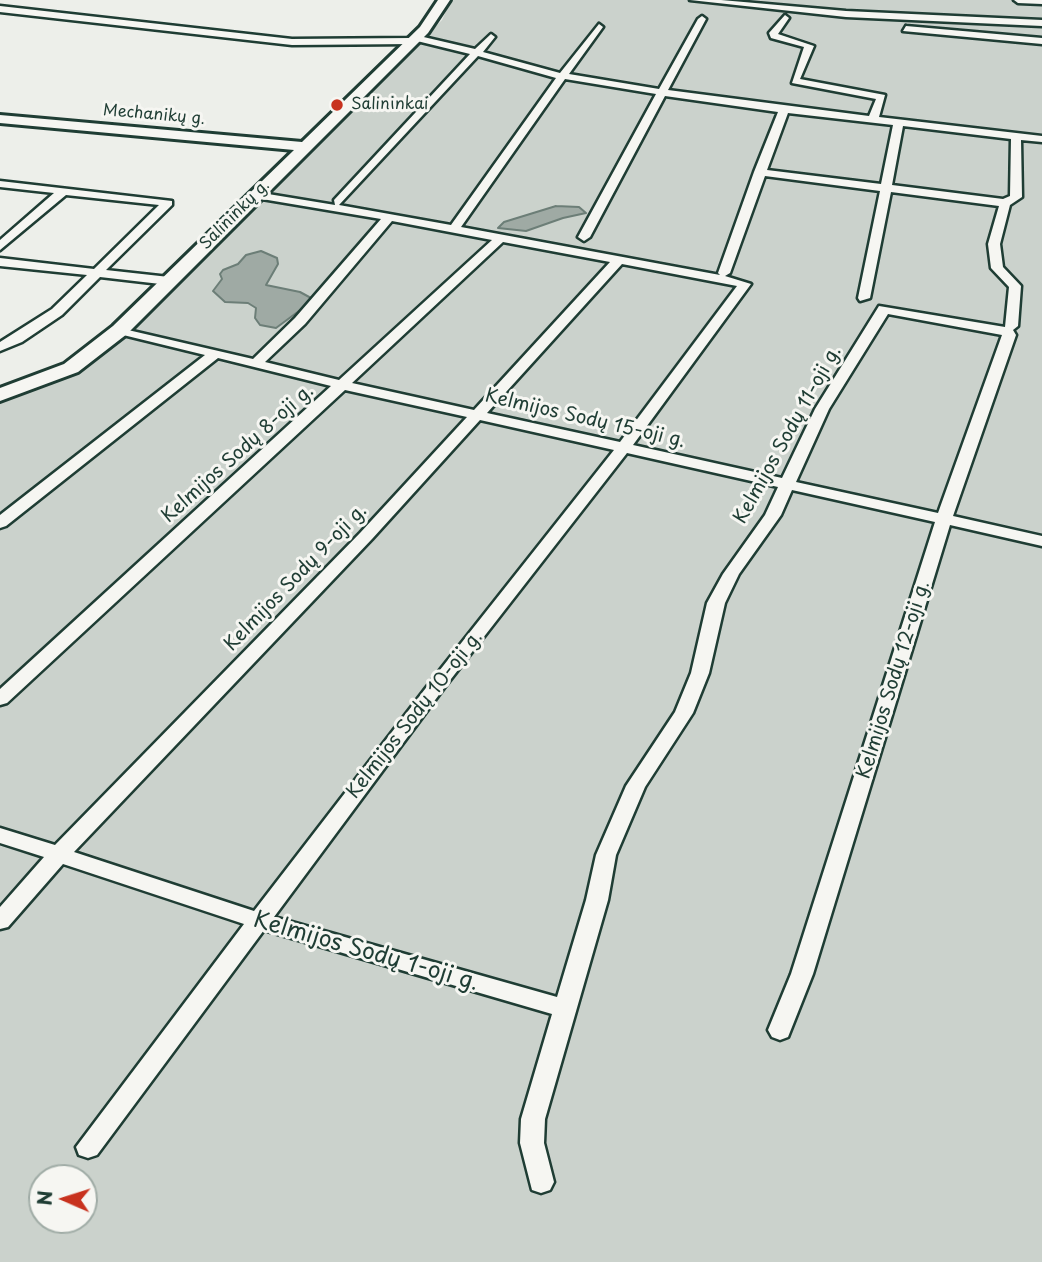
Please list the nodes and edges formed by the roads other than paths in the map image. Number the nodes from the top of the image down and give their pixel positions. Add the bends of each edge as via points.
1 (444, 0) edge
2 (694, 0) edge
3 (846, 0) edge
4 (1018, 0) edge
5 (1042, 1) edge
6 (0, 9) edge
7 (785, 13) junction
8 (846, 14) junction
9 (702, 19) dead end
10 (1042, 23) edge
11 (598, 27) dead end
12 (881, 27) dead end
13 (895, 28) dead end
14 (491, 37) dead end
15 (414, 39) junction
16 (1042, 41) edge
17 (475, 52) junction
18 (563, 76) junction
19 (664, 92) junction
20 (784, 109) junction
21 (0, 119) edge
22 (873, 120) junction
23 (899, 122) junction
24 (1016, 136) junction
25 (1042, 139) edge
26 (304, 147) junction
27 (759, 172) junction
28 (0, 184) edge
29 (885, 188) junction
30 (65, 190) junction
31 (256, 195) junction
32 (338, 202) dead end
33 (1006, 203) junction
34 (389, 217) junction
35 (457, 225) dead end
36 (584, 237) dead end
37 (501, 238) junction
38 (0, 246) edge
39 (618, 260) junction
40 (0, 262) edge
41 (98, 273) junction
42 (724, 274) dead end
43 (169, 281) junction
44 (864, 299) dead end
45 (1009, 329) junction
46 (120, 330) junction
47 (0, 347) edge
48 (215, 354) junction
49 (256, 363) junction
50 (343, 385) junction
51 (0, 396) edge
52 (478, 414) junction
53 (623, 448) junction
54 (787, 485) junction
55 (944, 519) junction
56 (0, 523) edge
57 (1042, 541) edge
58 (0, 699) edge
59 (0, 835) edge
60 (61, 853) junction
61 (257, 920) junction
62 (0, 921) edge
63 (564, 1008) junction
64 (780, 1030) dead end
65 (88, 1147) dead end
66 (541, 1182) dead end

1 - 15 main road, Salininkų g.
2 - 7 street
3 - 8 street
4 - 5 street
6 - 15 street via 292,42
7 - 8 street
7 - 12 street
7 - 22 street via 774,36 809,46 795,81 882,97
8 - 10 street
9 - 19 street
11 - 18 street
13 - 16 street
14 - 17 street
15 - 17 street
15 - 26 main road, Salininkų g.
17 - 18 street
17 - 32 street
18 - 19 street
18 - 35 street
19 - 20 street
19 - 36 street
20 - 22 street
20 - 27 street
21 - 26 main road, Mechanikų g.
22 - 23 street
23 - 24 street
23 - 29 street
24 - 25 street
24 - 33 street via 1016,197
26 - 31 main road, Salininkų g.
27 - 29 street
27 - 42 street
28 - 30 street
29 - 33 street
29 - 44 street
30 - 38 street
30 - 41 street via 168,203
31 - 34 street
31 - 43 main road, Salininkų g.
33 - 45 street, Kelmijos Sodų 12-oji g. via 994,244 997,268 1015,286
34 - 37 street
34 - 49 street via 300,321
37 - 39 street
37 - 50 street, Kelmijos Sodų 8-oji g.
39 - 52 street, Kelmijos Sodų 9-oji g.
39 - 53 street, Kelmijos Sodų 10-oji g. via 745,284
40 - 41 street
41 - 43 street
41 - 47 street via 41,325
43 - 46 main road, Salininkų g.
45 - 54 street, Kelmijos Sodų 11-oji g. via 884,309 822,409
45 - 55 street, Kelmijos Sodų 12-oji g.
46 - 48 street, Kelmijos Sodų 15-oji g.
46 - 51 main road, Salininkų g. via 71,368
48 - 49 street, Kelmijos Sodų 15-oji g.
48 - 56 street
49 - 50 street, Kelmijos Sodų 15-oji g.
50 - 52 street, Kelmijos Sodų 15-oji g.
50 - 58 street, Kelmijos Sodų 8-oji g.
52 - 53 street, Kelmijos Sodų 15-oji g.
52 - 60 street, Kelmijos Sodų 9-oji g.
53 - 54 street, Kelmijos Sodų 15-oji g.
53 - 61 street, Kelmijos Sodų 10-oji g.
54 - 55 street, Kelmijos Sodų 15-oji g.
54 - 63 street, Kelmijos Sodų 11-oji g. via 716,603 700,673 684,713 636,786 606,855
55 - 57 street, Kelmijos Sodų 15-oji g.
55 - 64 street, Kelmijos Sodų 12-oji g. via 823,908
59 - 60 street, Kelmijos Sodų 1-oji g.
60 - 61 street, Kelmijos Sodų 1-oji g.
60 - 62 street, Kelmijos Sodų 9-oji g.
61 - 63 street, Kelmijos Sodų 1-oji g.
61 - 65 street, Kelmijos Sodų 10-oji g.
63 - 66 street via 533,1119 531,1143

